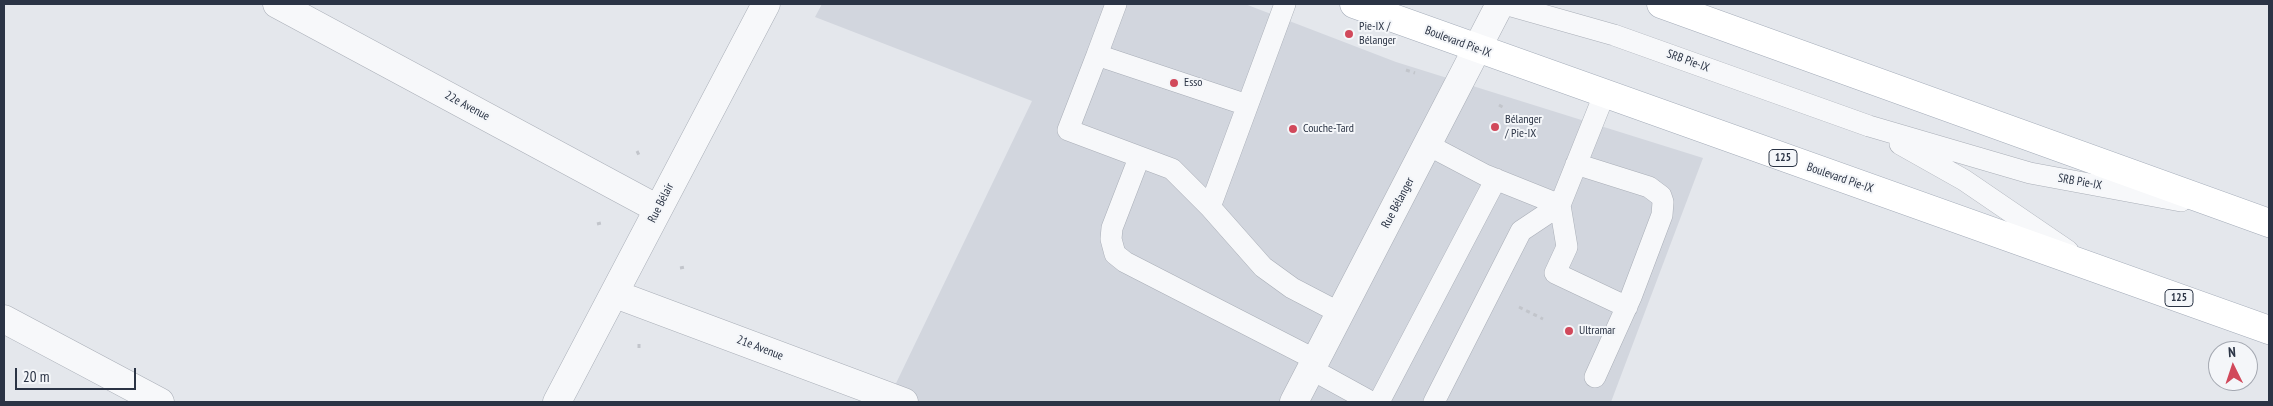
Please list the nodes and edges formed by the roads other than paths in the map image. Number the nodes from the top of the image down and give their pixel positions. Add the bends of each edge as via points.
1 (277, 4) edge
2 (766, 4) edge
3 (1116, 4) edge
4 (1285, 4) edge
5 (1354, 4) edge
6 (1500, 4) edge
7 (1504, 4) edge
8 (1661, 4) edge
9 (1478, 49) junction
10 (1097, 55) junction
11 (1604, 94) junction
12 (1247, 105) junction
13 (1869, 126) junction
14 (1428, 145) junction
15 (1140, 158) junction
16 (1576, 164) junction
17 (1496, 179) junction
18 (1560, 206) junction
19 (1210, 207) junction
20 (658, 209) junction
21 (2235, 211) junction
22 (2269, 224) edge
23 (2088, 266) junction
24 (616, 294) junction
25 (1627, 306) junction
26 (1340, 313) junction
27 (4, 319) edge
28 (2269, 330) edge
29 (1313, 365) junction
30 (1594, 377) dead end
31 (160, 402) edge
32 (557, 402) edge
33 (904, 402) edge
34 (1294, 402) edge
35 (1371, 402) edge
36 (1379, 402) edge
37 (1434, 402) edge

1 - 20 street, 22e Avenue
2 - 20 street, Rue Bélair
3 - 10 lane
4 - 12 lane
5 - 9 main road, Boulevard Pie-IX / 125
6 - 9 street, Rue Bélanger
7 - 13 lane, SRB Pie-IX via 1614,35
8 - 21 main road
9 - 11 main road, Boulevard Pie-IX / 125
9 - 14 street, Rue Bélanger
10 - 12 lane
10 - 15 lane via 1068,130
11 - 16 lane
11 - 23 main road, Boulevard Pie-IX / 125
12 - 19 lane
13 - 21 lane, SRB Pie-IX via 2030,173
13 - 23 lane, SRB Pie-IX via 1964,180
14 - 17 lane
14 - 26 street, Rue Bélanger
15 - 19 lane via 1172,170
15 - 29 lane via 1112,228 1115,254
16 - 18 lane
16 - 25 lane via 1649,187 1661,196 1662,215
17 - 18 lane
17 - 36 lane
18 - 25 lane via 1567,247 1555,273
18 - 37 lane via 1521,231
19 - 26 lane via 1263,267 1292,288
20 - 24 street, Rue Bélair
21 - 22 main road
23 - 28 main road, Boulevard Pie-IX / 125
24 - 32 street, Rue Bélair
24 - 33 street, 21e Avenue
25 - 30 lane
26 - 29 street, Rue Bélanger
27 - 31 street
29 - 34 street, Rue Bélanger
29 - 35 lane

